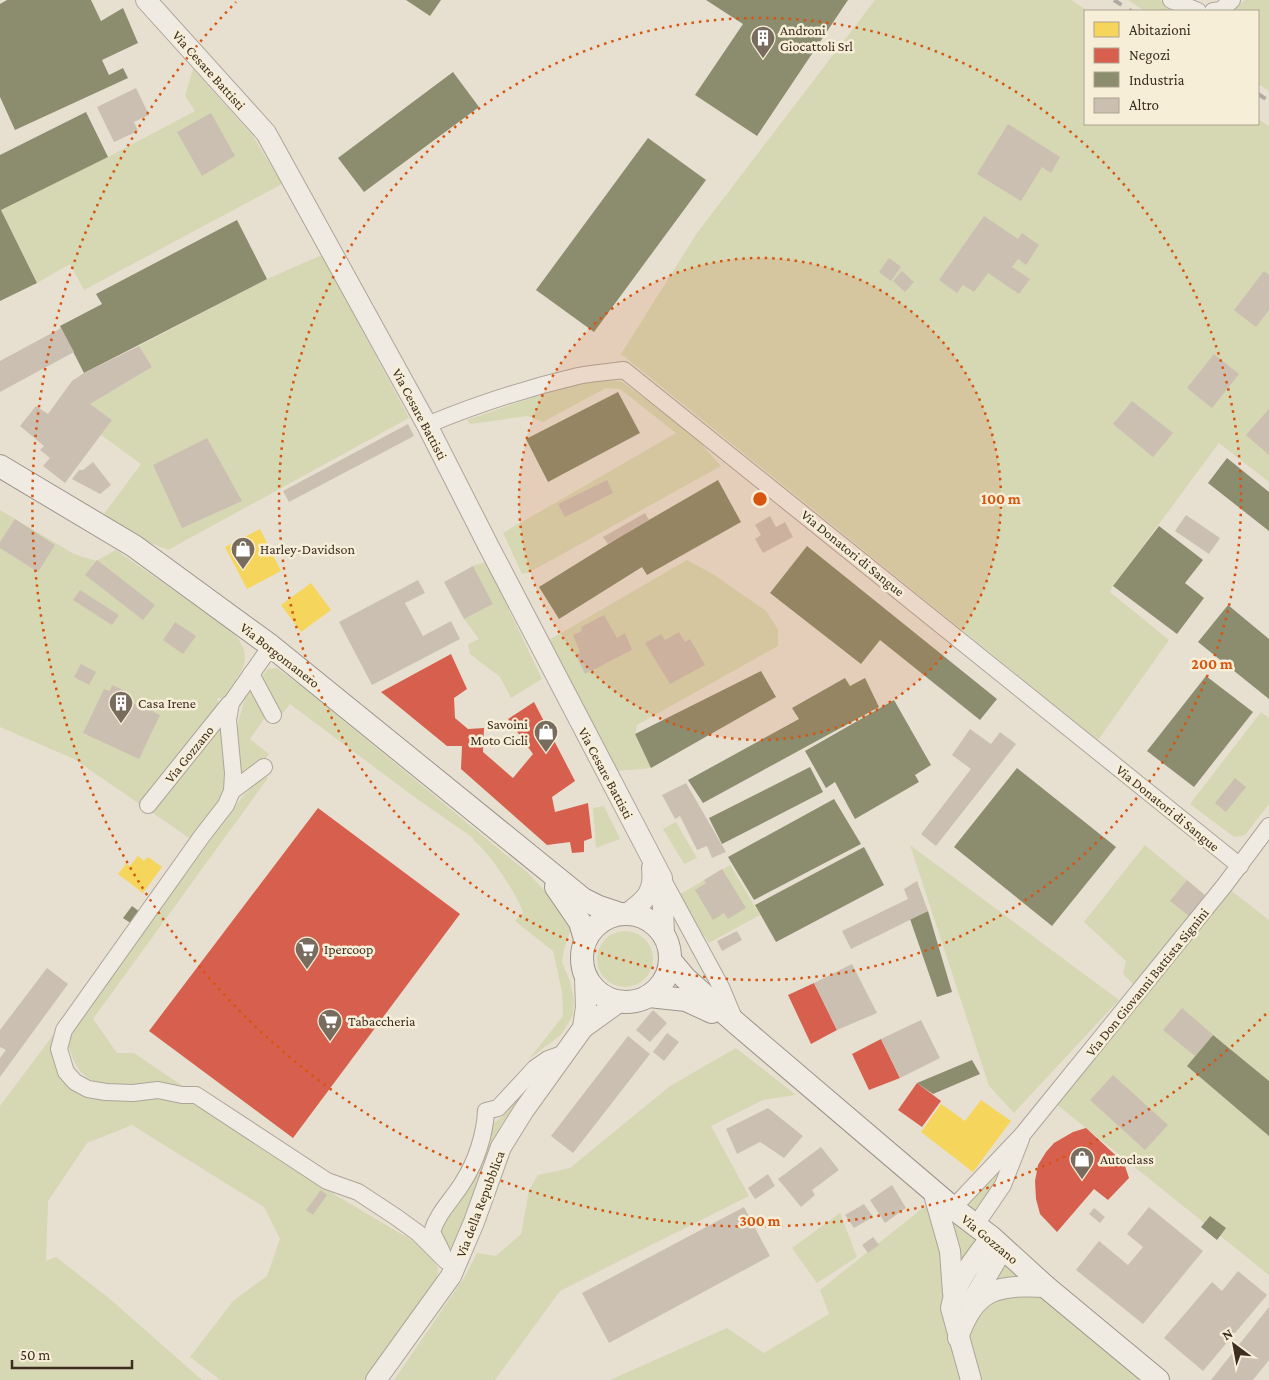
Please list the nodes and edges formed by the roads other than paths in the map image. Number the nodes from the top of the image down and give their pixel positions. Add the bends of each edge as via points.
1 (146, 0) edge
2 (1171, 0) edge
3 (1232, 0) edge
4 (1196, 10) edge
5 (1221, 10) edge
6 (428, 425) junction
7 (0, 466) edge
8 (271, 646) junction
9 (251, 674) junction
10 (231, 703) junction
11 (273, 715) dead end
12 (264, 767) dead end
13 (232, 791) junction
14 (148, 805) dead end
15 (1269, 826) edge
16 (650, 856) junction
17 (1240, 866) junction
18 (542, 868) junction
19 (662, 878) junction
20 (624, 913) junction
21 (664, 934) junction
22 (586, 939) junction
23 (670, 960) junction
24 (585, 977) junction
25 (649, 996) junction
26 (619, 1002) junction
27 (736, 1023) junction
28 (583, 1028) junction
29 (565, 1053) junction
30 (1022, 1135) junction
31 (933, 1191) junction
32 (953, 1208) junction
33 (990, 1237) junction
34 (449, 1269) junction
35 (1046, 1287) junction
36 (953, 1298) junction
37 (966, 1319) junction
38 (958, 1338) junction
39 (376, 1380) edge
40 (971, 1380) edge
41 (1158, 1380) edge

1 - 6 street, Via Cesare Battisti via 266,133
2 - 4 street
3 - 5 street
6 - 16 street, Via Cesare Battisti
6 - 17 street, Via Donatori di Sangue via 529,390 580,376 624,370
7 - 8 main road, Via Borgomanero via 134,546
8 - 9 street, Via Gozzano
8 - 18 main road, Via Borgomanero
9 - 10 street, Via Gozzano
9 - 11 street
10 - 13 street, Via Gozzano via 228,720 234,773
10 - 14 street, Via Gozzano
12 - 13 street
13 - 34 street via 226,805 64,1030 59,1049 66,1072 88,1089 133,1093 158,1090 182,1096 196,1095 327,1181 358,1192 396,1217 418,1233
15 - 17 street, Via Don Giovanni Battista Signini
16 - 19 street, Via Cesare Battisti
16 - 20 street, Via Cesare Battisti via 652,886 643,902
17 - 30 street, Via Don Giovanni Battista Signini
18 - 20 main road, Via Borgomanero via 583,899
18 - 22 main road, Via Borgomanero via 580,922
19 - 21 street, Via Cesare Battisti
19 - 27 street, Via Cesare Battisti via 721,987
20 - 21 main road via 649,920
20 - 22 main road via 599,922
21 - 23 main road
22 - 24 main road via 581,956
23 - 25 main road via 664,981
23 - 27 main road via 685,978
24 - 26 main road via 592,988
24 - 28 street, Via della Repubblica
25 - 26 main road
25 - 27 main road via 686,1000
26 - 28 street, Via della Repubblica
27 - 31 main road, Via Gozzano
28 - 29 street, Via della Repubblica
29 - 34 street, Via della Repubblica via 501,1147 474,1222
29 - 34 street via 535,1068 498,1108 486,1111 486,1125 472,1164 436,1220 432,1232
30 - 32 street, Via Don Giovanni Battista Signini
30 - 33 street, Via Don Giovanni Battista Signini via 1004,1184
31 - 32 main road, Via Gozzano
31 - 36 street via 950,1251
32 - 33 main road, Via Gozzano
33 - 35 main road, Via Gozzano
33 - 36 street via 963,1274
33 - 37 street
34 - 39 street, Via della Repubblica
35 - 37 street via 1021,1285 996,1289 984,1295
35 - 41 main road, Via Gozzano
36 - 38 street via 951,1308
37 - 38 street
38 - 40 street

